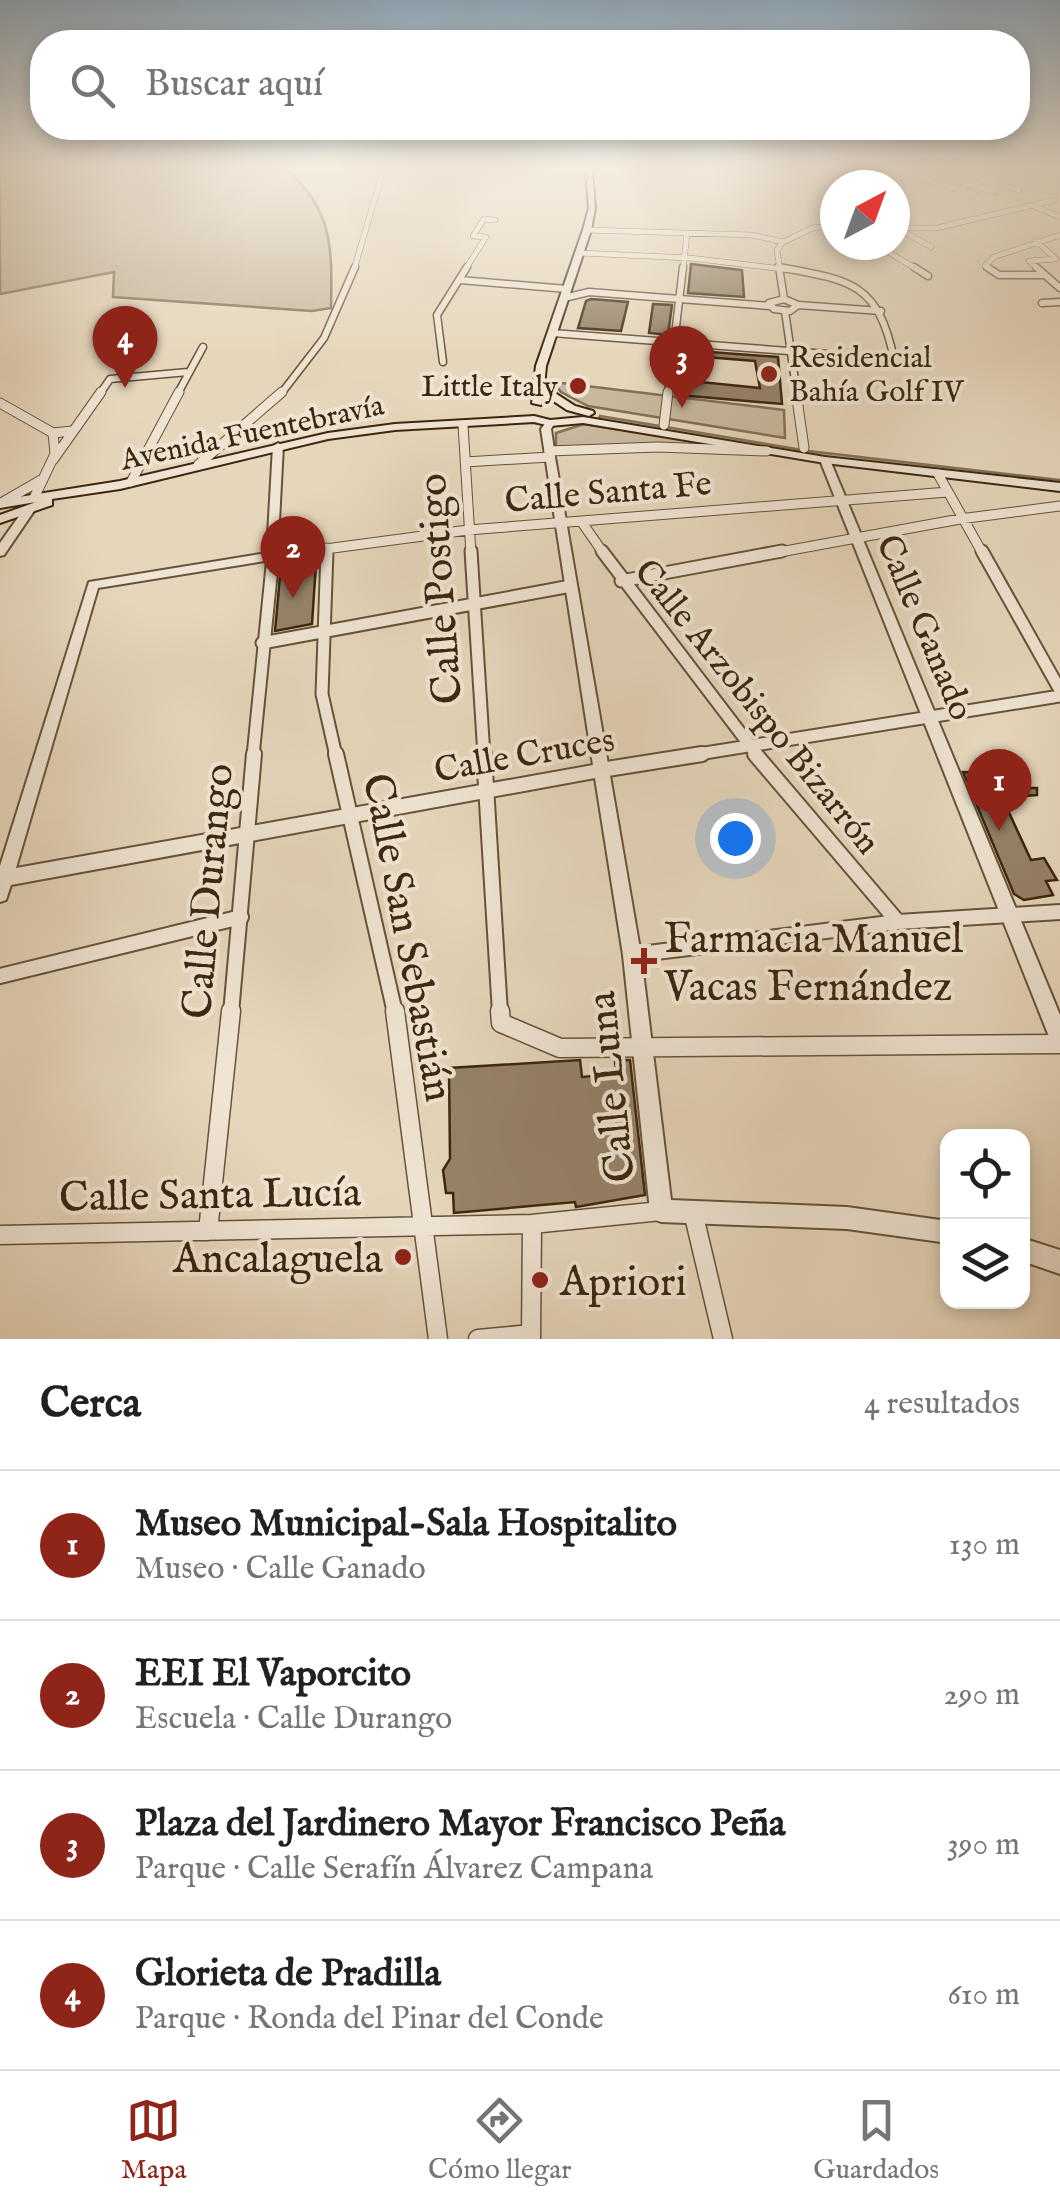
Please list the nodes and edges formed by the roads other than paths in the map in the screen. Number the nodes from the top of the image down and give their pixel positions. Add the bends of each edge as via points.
1 (366, 232) edge
2 (475, 232) edge
3 (587, 232) edge
4 (670, 232) edge
5 (809, 232) edge
6 (687, 233) junction
7 (910, 236) edge
8 (1060, 236) edge
9 (1040, 240) junction
10 (784, 242) junction
11 (1022, 246) junction
12 (930, 247) dead end
13 (1060, 250) edge
14 (580, 253) junction
15 (1051, 259) junction
16 (684, 260) junction
17 (902, 260) edge
18 (780, 268) junction
19 (1045, 275) junction
20 (928, 276) dead end
21 (460, 280) junction
22 (1060, 288) edge
23 (567, 289) junction
24 (590, 290) junction
25 (681, 297) junction
26 (784, 299) junction
27 (1042, 302) dead end
28 (1060, 302) edge
29 (770, 304) junction
30 (798, 307) junction
31 (785, 311) junction
32 (882, 313) junction
33 (552, 332) junction
34 (675, 342) junction
35 (204, 347) dead end
36 (790, 351) junction
37 (443, 362) dead end
38 (188, 372) junction
39 (540, 388) junction
40 (0, 403) edge
41 (534, 410) junction
42 (566, 410) junction
43 (550, 423) junction
44 (463, 425) junction
45 (664, 425) junction
46 (72, 431) junction
47 (53, 433) junction
48 (234, 443) junction
49 (278, 446) junction
50 (804, 448) junction
51 (767, 451) junction
52 (250, 453) junction
53 (550, 454) junction
54 (53, 460) junction
55 (824, 460) junction
56 (466, 462) junction
57 (198, 465) junction
58 (938, 474) junction
59 (44, 477) junction
60 (1060, 478) edge
61 (131, 482) junction
62 (1060, 487) edge
63 (948, 492) junction
64 (840, 499) junction
65 (0, 503) edge
66 (31, 504) junction
67 (1060, 506) edge
68 (960, 519) junction
69 (0, 520) edge
70 (581, 521) junction
71 (564, 524) junction
72 (468, 530) junction
73 (8, 538) junction
74 (856, 539) junction
75 (328, 548) junction
76 (0, 552) edge
77 (273, 556) junction
78 (622, 581) junction
79 (571, 586) junction
80 (476, 602) junction
81 (325, 632) junction
82 (262, 643) junction
83 (1060, 693) edge
84 (932, 718) junction
85 (746, 747) junction
86 (601, 770) junction
87 (485, 791) junction
88 (350, 815) junction
89 (247, 836) junction
90 (2, 884) edge
91 (1060, 912) edge
92 (1012, 916) junction
93 (240, 917) junction
94 (898, 922) junction
95 (632, 955) junction
96 (0, 976) edge
97 (1060, 1042) edge
98 (641, 1050) junction
99 (661, 1211) junction
100 (694, 1212) junction
101 (532, 1224) junction
102 (422, 1226) junction
103 (208, 1231) junction
104 (940, 1231) edge
105 (0, 1235) edge
106 (1030, 1252) edge
107 (1060, 1262) edge
108 (531, 1336) edge
109 (438, 1339) edge
110 (478, 1339) edge
111 (723, 1339) edge

1 - 48 street via 334,324 290,387
2 - 21 street via 486,237
3 - 14 main road
4 - 6 street
5 - 10 street
6 - 10 street
6 - 16 street
7 - 12 street
8 - 9 street
9 - 11 street
9 - 13 street
9 - 15 street via 1057,256
10 - 18 street
11 - 15 street
11 - 19 street via 985,266 999,275
14 - 16 street
14 - 23 main road
15 - 19 street via 1029,261
16 - 18 street
16 - 25 street
17 - 20 street
18 - 26 street
18 - 32 street via 837,279 873,299
19 - 22 street
21 - 23 street
21 - 37 street via 437,315
23 - 24 street
23 - 24 street
23 - 33 main road
24 - 25 street
25 - 29 street
25 - 34 street
26 - 29 street
26 - 30 street
27 - 28 street
29 - 31 street
30 - 31 street
30 - 32 street
31 - 36 street
32 - 36 street via 894,359
33 - 34 street
33 - 39 main road
34 - 36 street
34 - 45 street
35 - 38 street
36 - 50 street
38 - 46 street via 110,379
38 - 61 street
39 - 41 main road
39 - 42 main road
40 - 47 street
41 - 42 main road, Avenida Fuentebravía
41 - 43 main road
41 - 44 main road, Avenida Fuentebravía
42 - 43 main road
42 - 45 main road
42 - 51 main road
43 - 53 street, Calle Luna
44 - 49 main road, Avenida Fuentebravía via 366,430
44 - 56 street, Calle Postigo
45 - 50 main road
46 - 47 street
46 - 54 street
47 - 54 street
48 - 52 street via 238,452
48 - 57 street
49 - 52 main road, Avenida Fuentebravía
49 - 77 street
50 - 60 main road
51 - 53 street via 658,447
51 - 55 main road
52 - 57 main road, Avenida Fuentebravía
53 - 56 street
53 - 71 street, Calle Luna
54 - 59 street
55 - 58 main road
55 - 64 street, Calle Ganado
56 - 72 street, Calle Postigo
57 - 61 main road, Avenida Fuentebravía
58 - 62 main road
58 - 63 street
59 - 65 street
59 - 66 street
61 - 66 main road, Avenida Fuentebravía
63 - 64 street, Calle Santa Fe
63 - 68 street
64 - 70 street, Calle Santa Fe
64 - 74 street, Calle Ganado
65 - 66 main road
66 - 69 main road
66 - 73 street
67 - 68 street
68 - 74 street
68 - 83 street
69 - 73 street
70 - 71 street, Calle Santa Fe
70 - 78 street, Calle Arzobispo Bizarrón
71 - 72 street, Calle Santa Fe
71 - 79 street, Calle Luna
72 - 75 street, Calle Santa Fe
72 - 80 street, Calle Postigo
73 - 76 street
74 - 78 street
74 - 84 street, Calle Ganado
75 - 77 street, Calle Santa Fe
75 - 81 street, Calle San Sebastián
77 - 82 street, Calle Durango
77 - 90 street via 93,585
78 - 85 street, Calle Arzobispo Bizarrón
79 - 80 street
79 - 86 street, Calle Luna
80 - 81 street
80 - 87 street, Calle Postigo
81 - 82 street
81 - 88 street, Calle San Sebastián via 322,694
82 - 89 street, Calle Durango
83 - 84 street, Calle Cruces
84 - 85 street, Calle Cruces
84 - 92 street, Calle Ganado
85 - 86 street, Calle Cruces
85 - 94 street, Calle Arzobispo Bizarrón
86 - 87 street, Calle Cruces
86 - 95 street, Calle Luna
87 - 88 street, Calle Cruces
87 - 98 street, Calle Postigo via 500,1023 560,1048
88 - 89 street, Calle Cruces
88 - 102 street, Calle San Sebastián via 398,1030
89 - 90 street, Calle Cruces
89 - 93 street, Calle Durango
91 - 92 street
92 - 94 street
92 - 97 street, Calle Ganado
93 - 96 street
93 - 103 street, Calle Durango
94 - 95 street
95 - 98 street, Calle Luna
97 - 98 street, Calle Postigo
98 - 99 street, Calle Luna
99 - 100 street
99 - 101 street, Calle Santa Lucía
100 - 104 street via 847,1218
100 - 111 street
101 - 102 street, Calle Santa Lucía
101 - 108 street
102 - 103 street, Calle Santa Lucía
102 - 109 street, Calle San Sebastián
103 - 105 street, Calle Santa Lucía
106 - 107 street
108 - 110 street

